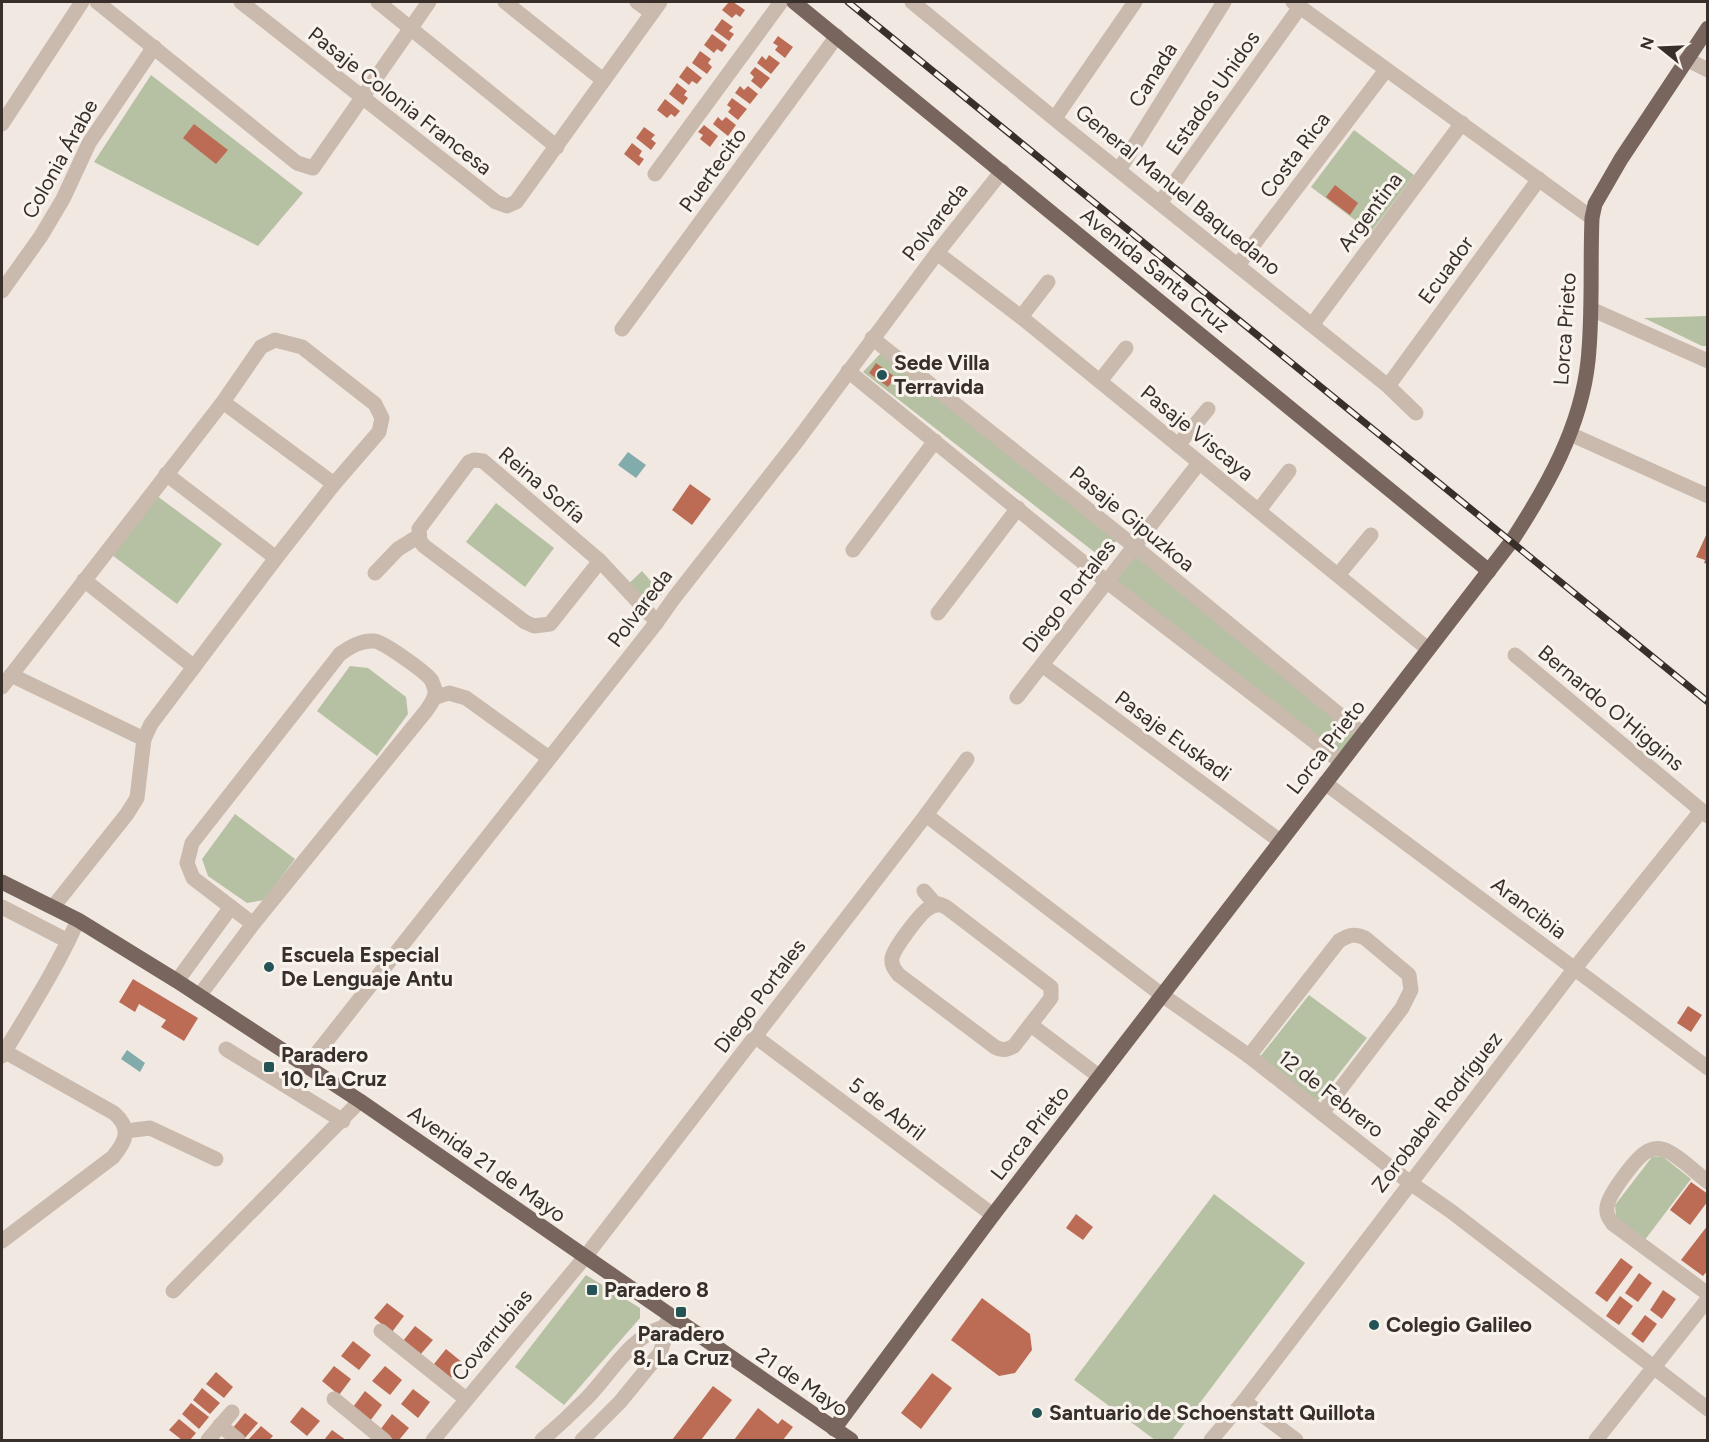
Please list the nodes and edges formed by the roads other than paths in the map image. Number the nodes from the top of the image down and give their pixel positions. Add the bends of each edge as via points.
1 (82, 2) edge
2 (97, 2) edge
3 (241, 2) edge
4 (378, 2) edge
5 (429, 2) edge
6 (505, 2) edge
7 (637, 2) edge
8 (781, 2) edge
9 (794, 2) edge
10 (912, 2) edge
11 (1224, 2) edge
12 (1131, 3) edge
13 (1296, 4) edge
14 (656, 7) edge
15 (411, 27) junction
16 (1707, 28) edge
17 (837, 36) junction
18 (154, 47) junction
19 (1686, 59) junction
20 (1386, 69) junction
21 (1707, 70) edge
22 (603, 80) junction
23 (361, 98) junction
24 (1055, 118) junction
25 (1462, 123) junction
26 (2, 124) edge
27 (557, 147) junction
28 (1119, 170) junction
29 (1002, 171) junction
30 (655, 174) dead end
31 (1539, 179) junction
32 (1160, 203) junction
33 (1592, 218) junction
34 (937, 253) junction
35 (1238, 265) junction
36 (1048, 282) dead end
37 (2, 291) edge
38 (1591, 309) junction
39 (1021, 317) junction
40 (1312, 325) junction
41 (622, 329) dead end
42 (872, 338) junction
43 (1126, 348) dead end
44 (1707, 361) edge
45 (848, 371) junction
46 (1100, 381) junction
47 (1388, 386) junction
48 (223, 402) junction
49 (1208, 409) dead end
50 (1416, 413) dead end
51 (1570, 434) junction
52 (935, 441) junction
53 (1178, 445) junction
54 (1199, 463) junction
55 (1289, 471) dead end
56 (166, 474) junction
57 (334, 484) junction
58 (1707, 496) edge
59 (1018, 508) junction
60 (1259, 510) junction
61 (1371, 535) dead end
62 (418, 536) junction
63 (1134, 546) junction
64 (853, 550) dead end
65 (276, 558) junction
66 (600, 561) junction
67 (1489, 571) junction
68 (375, 573) dead end
69 (1338, 575) junction
70 (84, 580) junction
71 (1106, 580) junction
72 (938, 613) dead end
73 (657, 622) junction
74 (1428, 649) junction
75 (1515, 655) dead end
76 (1042, 665) junction
77 (194, 667) junction
78 (6, 681) edge
79 (435, 698) junction
80 (1017, 698) dead end
81 (1363, 734) junction
82 (144, 740) junction
83 (549, 758) junction
84 (967, 759) dead end
85 (1341, 762) junction
86 (1325, 783) junction
87 (1704, 814) edge
88 (926, 815) junction
89 (1280, 841) junction
90 (2, 882) edge
91 (924, 891) dead end
92 (936, 905) junction
93 (2, 907) edge
94 (53, 907) junction
95 (231, 907) junction
96 (78, 920) junction
97 (253, 924) junction
98 (68, 941) junction
99 (1575, 968) junction
100 (177, 981) junction
101 (1162, 995) junction
102 (199, 996) junction
103 (1031, 1025) junction
104 (756, 1037) junction
105 (226, 1049) dead end
106 (2, 1052) edge
107 (1249, 1056) junction
108 (306, 1067) junction
109 (1707, 1068) edge
110 (1100, 1077) junction
111 (360, 1101) junction
112 (1322, 1113) junction
113 (343, 1121) junction
114 (126, 1131) junction
115 (216, 1159) dead end
116 (1409, 1182) junction
117 (1707, 1182) edge
118 (993, 1215) junction
119 (2, 1241) edge
120 (585, 1257) junction
121 (173, 1290) dead end
122 (1707, 1296) edge
123 (667, 1322) junction
124 (381, 1331) dead end
125 (1653, 1368) junction
126 (334, 1399) dead end
127 (466, 1400) junction
128 (1244, 1401) junction
129 (1707, 1409) edge
130 (232, 1412) dead end
131 (220, 1425) junction
132 (834, 1429) junction
133 (208, 1440) edge
134 (238, 1440) edge
135 (384, 1440) edge
136 (433, 1440) edge
137 (543, 1440) edge
138 (582, 1440) edge
139 (850, 1440) edge
140 (1211, 1440) edge
141 (1296, 1440) edge
142 (1596, 1440) edge

1 - 26 street
2 - 18 street
3 - 23 street, Pasaje Colonia Francesa
4 - 15 street
5 - 15 street
6 - 22 street
7 - 14 street
8 - 30 street
9 - 17 main road, Avenida Santa Cruz
10 - 24 street, General Manuel Baquedano
11 - 28 street, Canada
12 - 24 street
13 - 20 street
13 - 32 street, Estados Unidos
14 - 22 street
15 - 23 street
15 - 27 street
16 - 19 main road, Lorca Prieto
17 - 29 main road, Avenida Santa Cruz
17 - 41 street, Puertecito
18 - 23 street via 297,163 313,168
18 - 37 street, Colonia Árabe via 89,143 63,199
19 - 21 street
19 - 33 main road, Lorca Prieto via 1611,176 1595,204
20 - 25 street
20 - 35 street, Costa Rica
22 - 27 street
23 - 27 street, Pasaje Colonia Francesa via 496,202 507,206 516,202
24 - 28 street, General Manuel Baquedano
25 - 31 street
25 - 40 street, Argentina
28 - 32 street, General Manuel Baquedano
29 - 34 street, Polvareda
29 - 67 main road, Avenida Santa Cruz
31 - 33 street
31 - 47 street, Ecuador
32 - 35 street, General Manuel Baquedano
33 - 38 main road, Lorca Prieto
34 - 39 street, Pasaje Viscaya
34 - 42 street, Polvareda
35 - 40 street, General Manuel Baquedano
36 - 39 street
38 - 44 street
38 - 51 main road, Lorca Prieto via 1588,364
39 - 46 street, Pasaje Viscaya
40 - 47 street, General Manuel Baquedano
42 - 45 street, Polvareda
42 - 63 street, Pasaje Gipuzkoa
43 - 46 street
45 - 52 street
45 - 73 street, Polvareda
46 - 53 street, Pasaje Viscaya
47 - 50 street, General Manuel Baquedano
48 - 56 street
48 - 57 street
48 - 57 street via 261,347 275,340 302,347 375,404 382,418 379,432
49 - 53 street
51 - 58 street
51 - 67 main road, Lorca Prieto via 1533,509
52 - 59 street
52 - 64 street
53 - 54 street, Pasaje Viscaya
54 - 60 street, Pasaje Viscaya
54 - 63 street, Diego Portales
55 - 60 street
56 - 65 street
56 - 70 street
57 - 65 street
59 - 71 street
59 - 72 street
60 - 69 street, Pasaje Viscaya
61 - 69 street
62 - 66 street via 424,546 534,626 550,624
62 - 66 street, Reina Sofía via 421,524 469,462 478,460 487,463
62 - 68 street, Reina Sofía via 398,549
63 - 71 street, Diego Portales
63 - 81 street, Pasaje Gipuzkoa
65 - 77 street
66 - 73 street, Reina Sofía
67 - 74 main road, Lorca Prieto
69 - 74 street, Pasaje Viscaya
70 - 77 street
70 - 78 street
71 - 76 street, Diego Portales
71 - 85 street
73 - 83 street, Polvareda
74 - 81 main road, Lorca Prieto
75 - 87 street, Bernardo O'Higgins
76 - 80 street, Diego Portales
76 - 89 street, Pasaje Euskadi
77 - 82 street via 151,724
78 - 82 street
79 - 83 street via 448,693 466,698
79 - 95 street via 432,679 385,644 363,642 340,654 188,852 187,863 193,878
79 - 97 street
81 - 85 main road, Lorca Prieto
82 - 94 street via 137,798
83 - 108 street, Polvareda
84 - 88 street, Diego Portales
85 - 86 main road, Lorca Prieto
86 - 89 main road, Lorca Prieto
86 - 99 street, Arancibia
87 - 99 street, Zorobabel Rodríguez
88 - 101 street, 12 de Febrero
88 - 104 street, Diego Portales
89 - 101 main road, Lorca Prieto
90 - 94 main road, Avenida 21 de Mayo
91 - 92 street
92 - 103 street via 946,907 1052,987 1051,998
92 - 103 street via 928,908 894,952 894,969 1001,1050 1014,1046
93 - 98 street
94 - 96 main road, Avenida 21 de Mayo
95 - 97 street
95 - 100 street
96 - 98 street
96 - 100 main road, Avenida 21 de Mayo
97 - 102 street
98 - 106 street via 28,1016
99 - 109 street, Arancibia
99 - 116 street, Zorobabel Rodríguez
100 - 102 main road, Avenida 21 de Mayo
101 - 107 street, 12 de Febrero
101 - 110 main road, Lorca Prieto
102 - 108 main road, Avenida 21 de Mayo
103 - 110 street
104 - 118 street, 5 de Abril
104 - 120 street, Diego Portales
105 - 113 street
106 - 114 street via 114,1113
107 - 112 street, 12 de Febrero
107 - 112 street via 1331,950 1348,935 1365,938 1409,975 1411,990 1402,1008
108 - 111 main road, Avenida 21 de Mayo
110 - 118 main road, Lorca Prieto
111 - 113 street
111 - 120 main road, Avenida 21 de Mayo
112 - 116 street, 12 de Febrero
113 - 121 street
114 - 115 street via 150,1128
114 - 119 street via 123,1145 113,1157
116 - 125 street, 12 de Febrero
116 - 128 street, Zorobabel Rodríguez
117 - 122 street via 1669,1152 1648,1151 1612,1194 1606,1210 1613,1224
118 - 132 main road, Lorca Prieto
120 - 123 main road, Avenida 21 de Mayo
120 - 127 street, Covarrubias
122 - 125 street
123 - 132 main road, 21 de Mayo
123 - 137 street via 639,1339
123 - 138 street via 660,1353
124 - 127 street
125 - 129 street, 12 de Febrero
125 - 142 street
126 - 135 street
127 - 136 street, Covarrubias
128 - 140 street, Zorobabel Rodríguez
128 - 141 street
130 - 131 street
131 - 133 street
131 - 134 street
132 - 139 main road, 21 de Mayo

